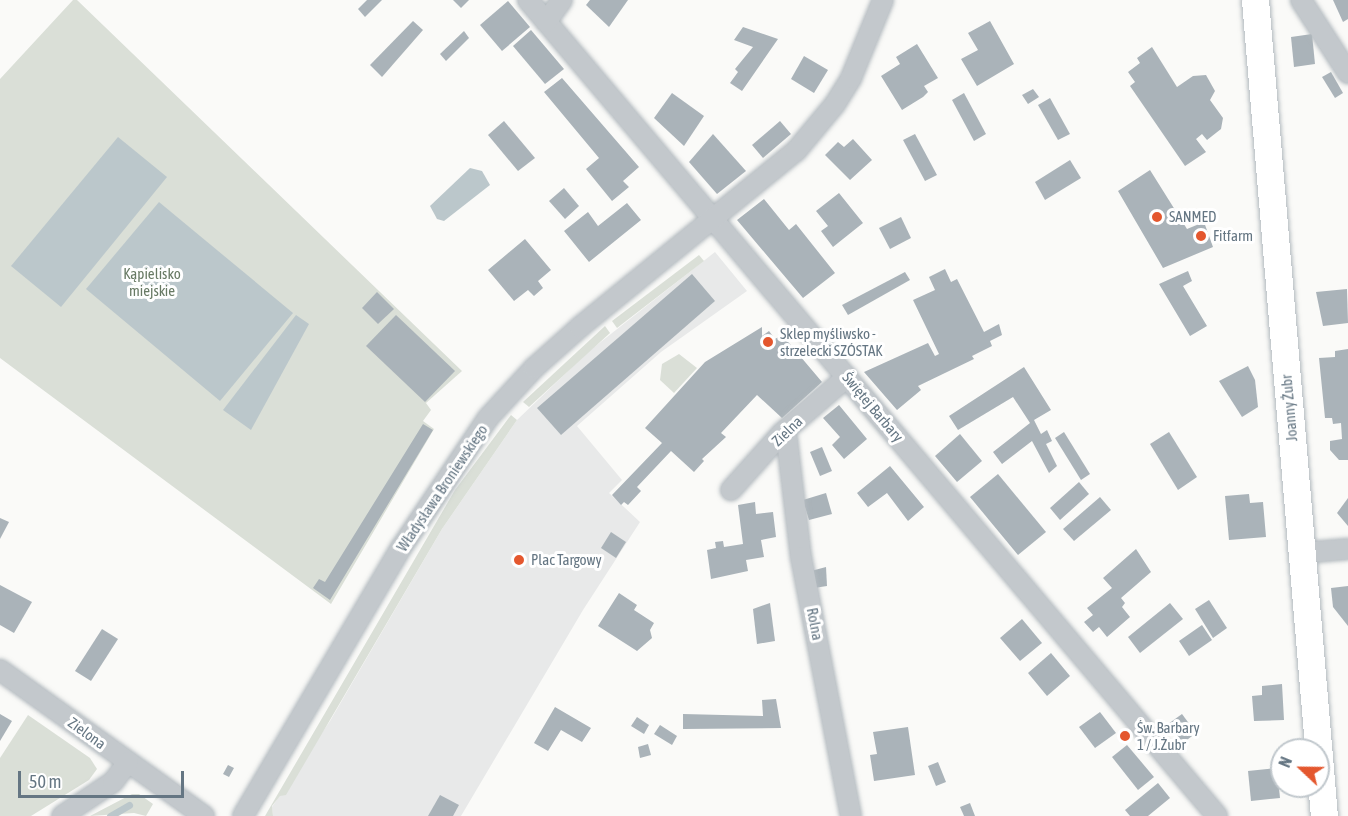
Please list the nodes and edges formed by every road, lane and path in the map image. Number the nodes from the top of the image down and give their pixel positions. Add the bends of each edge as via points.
1 (528, 0) edge
2 (562, 0) edge
3 (883, 0) edge
4 (1255, 0) edge
5 (1301, 0) edge
6 (546, 22) junction
7 (1348, 73) edge
8 (713, 220) junction
9 (847, 376) junction
10 (782, 433) junction
11 (731, 490) dead end
12 (1348, 549) edge
13 (1302, 553) junction
14 (0, 670) edge
15 (128, 762) junction
16 (62, 816) edge
17 (204, 816) edge
18 (243, 816) edge
19 (851, 816) edge
20 (1216, 816) edge
21 (1324, 816) edge

1 - 6 street, Świętej Barbary
2 - 6 street
3 - 8 street, Władysława Broniewskiego via 850,78 817,129
4 - 13 street, Joanny Żubr
5 - 7 street
6 - 8 street, Świętej Barbary
8 - 9 street, Świętej Barbary
8 - 18 street, Władysława Broniewskiego via 572,334 488,418 401,548
9 - 10 street, Zielna
9 - 20 street, Świętej Barbary
10 - 11 street, Zielna
10 - 19 street, Rolna via 787,440 801,557
12 - 13 street
13 - 21 street, Joanny Żubr
14 - 15 street, Zielona
15 - 16 street via 113,782
15 - 17 street, Zielona

